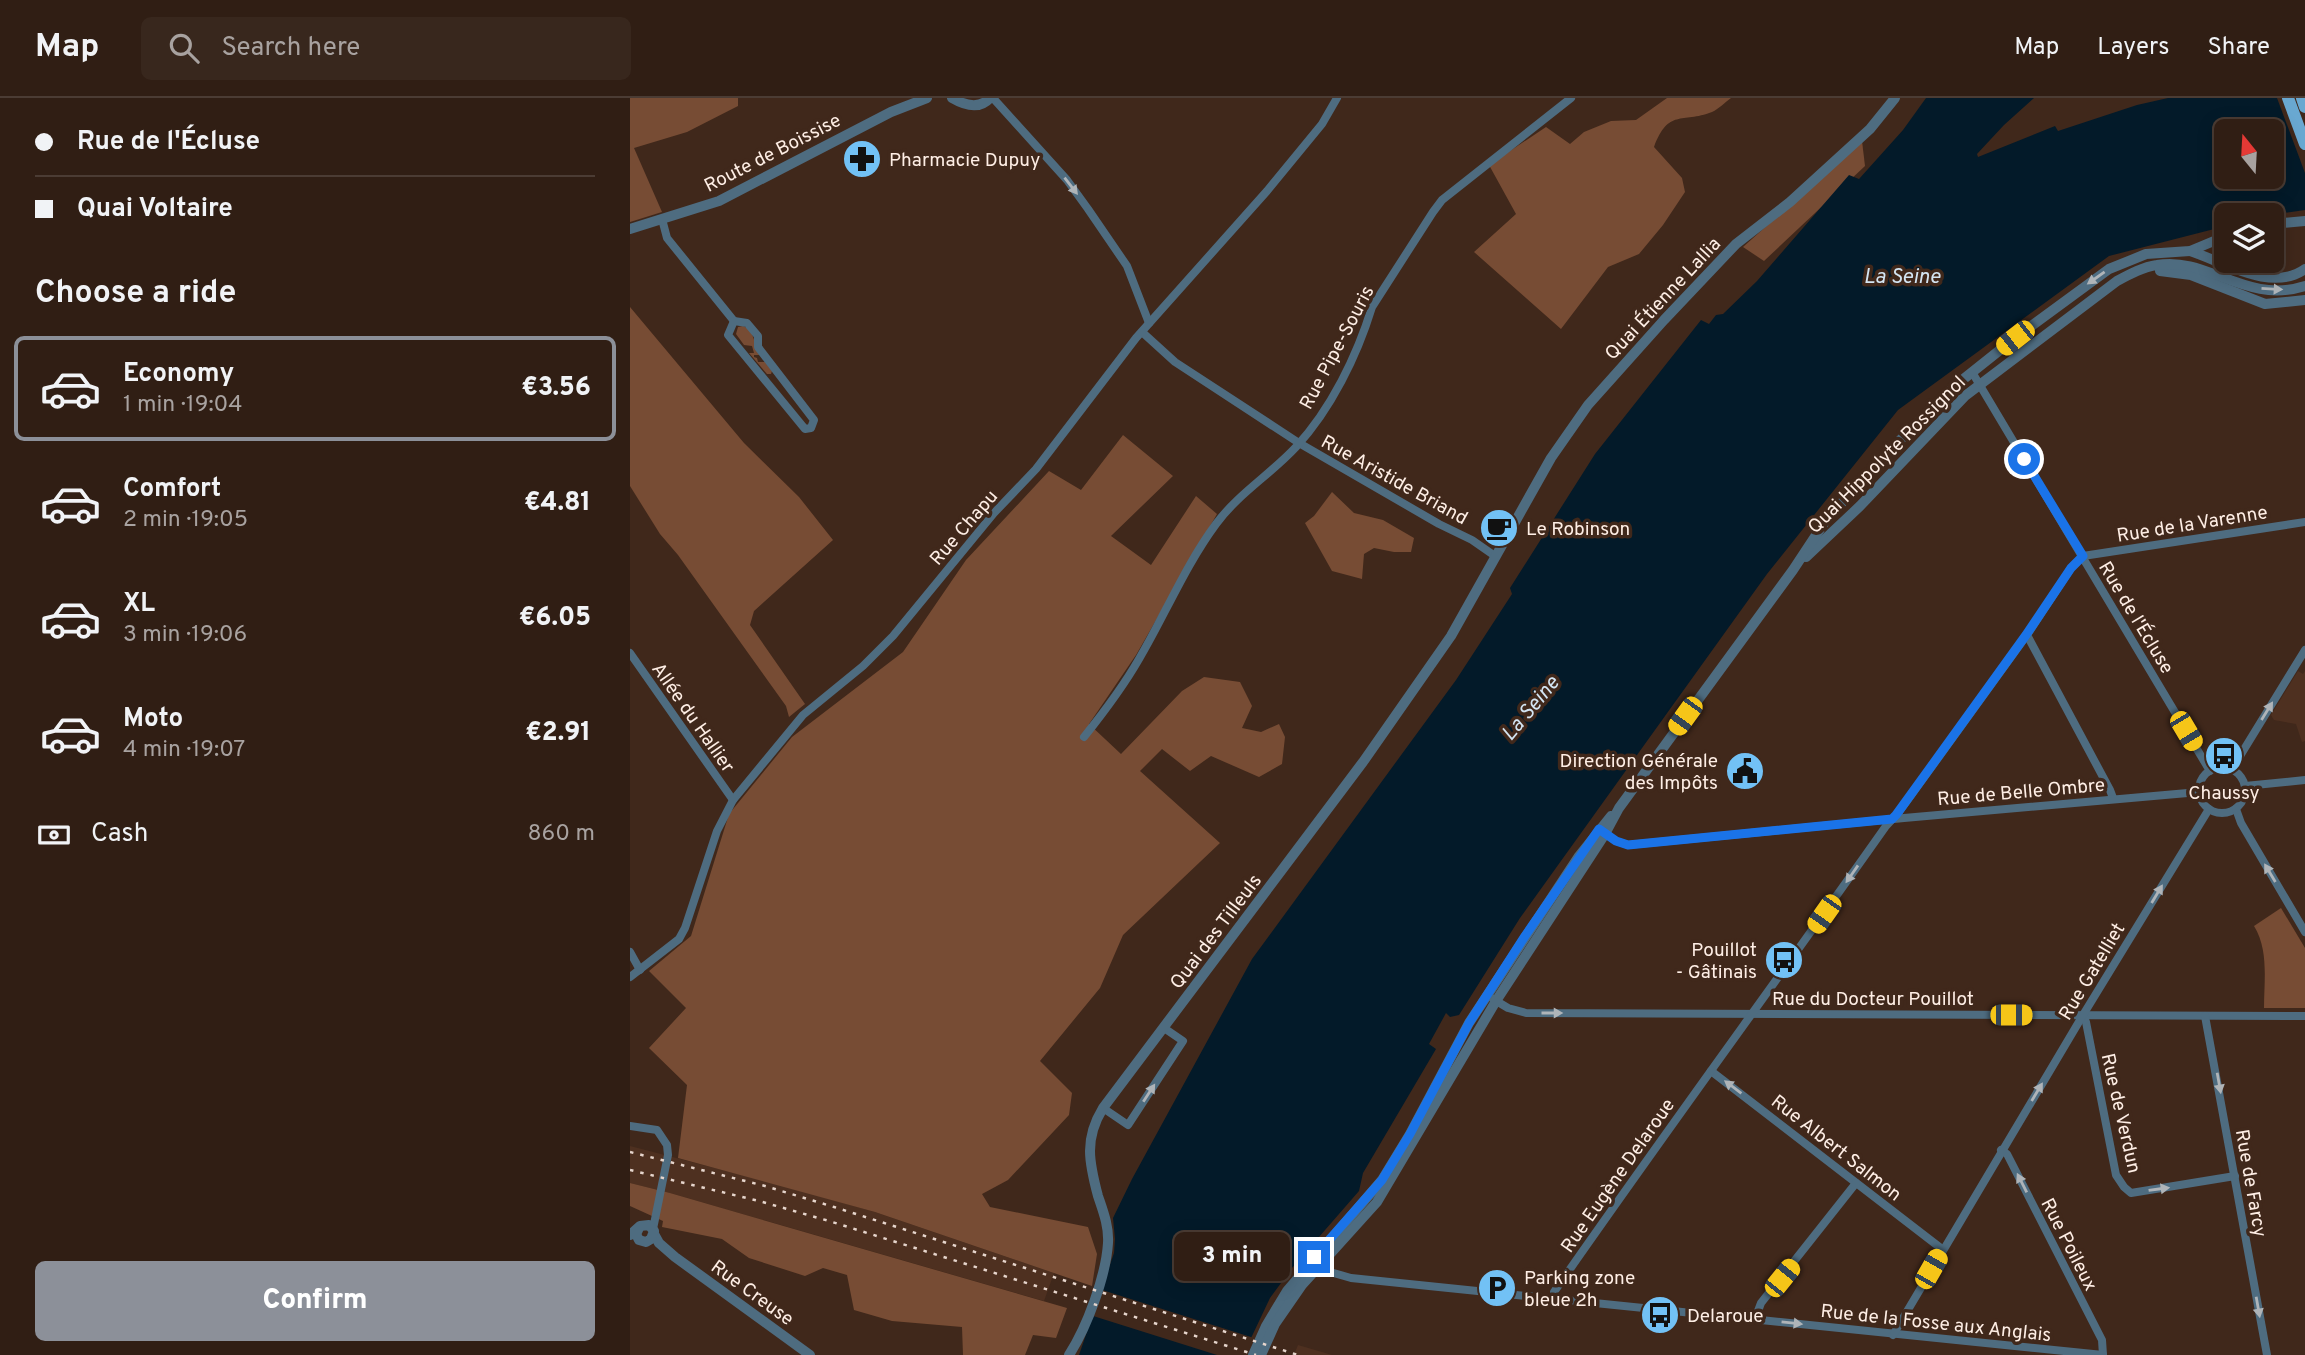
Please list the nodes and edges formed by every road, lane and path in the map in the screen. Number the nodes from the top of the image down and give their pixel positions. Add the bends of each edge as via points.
1 (928, 98) edge
2 (952, 98) edge
3 (991, 98) edge
4 (1337, 98) edge
5 (1571, 98) edge
6 (1895, 98) edge
7 (2288, 98) edge
8 (2302, 98) edge
9 (2305, 107) edge
10 (2305, 144) edge
11 (662, 219) junction
12 (2305, 220) edge
13 (2284, 223) edge
14 (630, 229) edge
15 (2214, 241) edge
16 (2190, 251) junction
17 (2305, 269) edge
18 (2135, 271) junction
19 (2305, 286) edge
20 (2305, 300) edge
21 (734, 321) junction
22 (1149, 324) junction
23 (1142, 332) junction
24 (1972, 372) junction
25 (1980, 384) junction
26 (1299, 443) junction
27 (2305, 522) edge
28 (1495, 556) junction
29 (2083, 556) junction
30 (1793, 570) junction
31 (2026, 635) junction
32 (2305, 650) edge
33 (630, 653) edge
34 (1084, 737) dead end
35 (2232, 769) junction
36 (2210, 771) junction
37 (2305, 780) edge
38 (2245, 786) junction
39 (2199, 792) junction
40 (2113, 799) junction
41 (733, 800) junction
42 (2209, 809) junction
43 (2236, 809) junction
44 (1892, 819) junction
45 (1602, 831) junction
46 (2305, 932) edge
47 (630, 952) edge
48 (640, 970) junction
49 (630, 977) edge
50 (1492, 998) junction
51 (1754, 1013) junction
52 (2082, 1015) junction
53 (2205, 1016) junction
54 (2305, 1016) edge
55 (1164, 1028) junction
56 (1711, 1071) junction
57 (1103, 1108) junction
58 (630, 1126) edge
59 (2001, 1150) junction
60 (2235, 1176) junction
61 (1856, 1184) junction
62 (647, 1229) junction
63 (636, 1240) edge
64 (1942, 1249) junction
65 (675, 1258) junction
66 (1317, 1261) junction
67 (1554, 1299) junction
68 (1755, 1319) junction
69 (1893, 1335) junction
70 (810, 1355) edge
71 (1069, 1355) edge
72 (1253, 1355) edge
73 (1261, 1355) edge
74 (2103, 1355) edge
75 (2267, 1355) edge

1 - 11 street, Route de Boissise via 880,117 719,201
2 - 3 street via 973,106
3 -> 22 street via 1088,209 1127,266
4 - 22 street, Rue Chapu via 1322,124 1267,191
5 - 26 street, Rue Pipe-Souris via 1437,206 1372,307 1341,380
6 - 28 street, Quai Étienne Lallia via 1860,138 1736,244 1588,405 1551,458
7 - 10 main road
8 - 9 main road
11 - 14 street, Route de Boissise
11 - 21 street via 667,237
12 - 13 street
15 - 16 street, Quai Hippolyte Rossignol
16 - 17 street via 2256,275 2276,278
16 -> 24 street, Quai Hippolyte Rossignol via 2146,254 2109,269
18 -> 19 street, Quai Hippolyte Rossignol via 2181,264 2248,287 2273,291
18 - 20 street via 2191,275 2265,304
18 - 25 street, Quai Hippolyte Rossignol
21 - 21 street via 729,335 805,429 811,428 814,420 758,348 758,336 747,323
22 - 23 street, Rue Chapu
23 - 26 street, Rue Aristide Briand via 1175,362
23 - 41 street, Rue Chapu via 1036,469 893,636 803,715
24 - 25 street, Rue de l'Écluse
24 - 30 street, Quai Hippolyte Rossignol via 1849,494
25 - 29 street, Rue de l'Écluse
25 - 30 street, Quai Hippolyte Rossignol
26 - 28 street, Rue Aristide Briand
26 - 34 street, Rue Pipe-Souris via 1215,525 1139,660
27 - 29 street, Rue de la Varenne
28 - 55 street, Quai des Tilleuls via 1460,622 1363,762
29 - 31 street, Rue Eugène Delaroue
29 - 36 street, Rue de l'Écluse
30 - 45 street, Quai Hippolyte Rossignol
31 - 40 street
31 - 44 street, Rue Eugène Delaroue
35 -> 32 street
33 - 41 street, Allée du Hallier
35 - 36 street
35 - 38 street
36 - 39 street
37 - 38 street
38 - 43 street via 2244,799
39 - 40 street, Rue de Belle Ombre
39 - 42 street
40 - 44 street, Rue de Belle Ombre
41 - 48 street, Rue Chapu via 717,831 679,939
42 - 43 street via 2223,813
52 -> 42 street, Rue Gatelliet
46 -> 43 street
44 - 45 street, Rue de Belle Ombre via 1628,845
44 -> 51 street, Rue Eugène Delaroue
45 - 50 street, Quai Hippolyte Rossignol via 1525,936
47 - 48 street
48 - 49 street, Rue Chapu
50 -> 51 street, Rue du Docteur Pouillot via 1526,1013
50 - 66 street, Quai Hippolyte Rossignol via 1377,1202
51 - 52 street, Rue du Docteur Pouillot
51 - 56 street, Rue Eugène Delaroue
52 - 53 street, Rue du Docteur Pouillot
59 -> 52 street, Rue Gatelliet
52 -> 60 street, Rue de Verdun via 2116,1175 2124,1187 2131,1192
53 - 54 street, Rue du Docteur Pouillot
53 -> 60 street, Rue de Farcy
55 - 57 street, Quai des Tilleuls
57 -> 55 street via 1128,1125 1183,1041
61 -> 56 street, Rue Albert Salmon
56 - 67 street, Rue Eugène Delaroue via 1562,1280
57 - 71 street, Quai des Tilleuls via 1088,1154 1108,1242 1093,1302
58 - 62 street via 657,1130 667,1145 661,1188
59 - 64 street, Rue Gatelliet
74 -> 59 street, Rue Poileux via 2102,1340
60 -> 75 street, Rue de Farcy
61 - 64 street, Rue Albert Salmon
61 - 68 street via 1761,1303
62 - 63 street via 636,1234
62 - 63 street via 652,1239
62 - 65 street, Rue Creuse
63 - 65 street, Rue Creuse
64 - 69 street, Rue Gatelliet
65 - 70 street, Rue Creuse
66 - 67 street, Rue de la Fosse aux Anglais via 1339,1276
66 - 72 street via 1275,1308
66 - 73 street
67 - 68 street, Rue de la Fosse aux Anglais
68 -> 69 street, Rue de la Fosse aux Anglais
69 - 74 street, Rue de la Fosse aux Anglais

